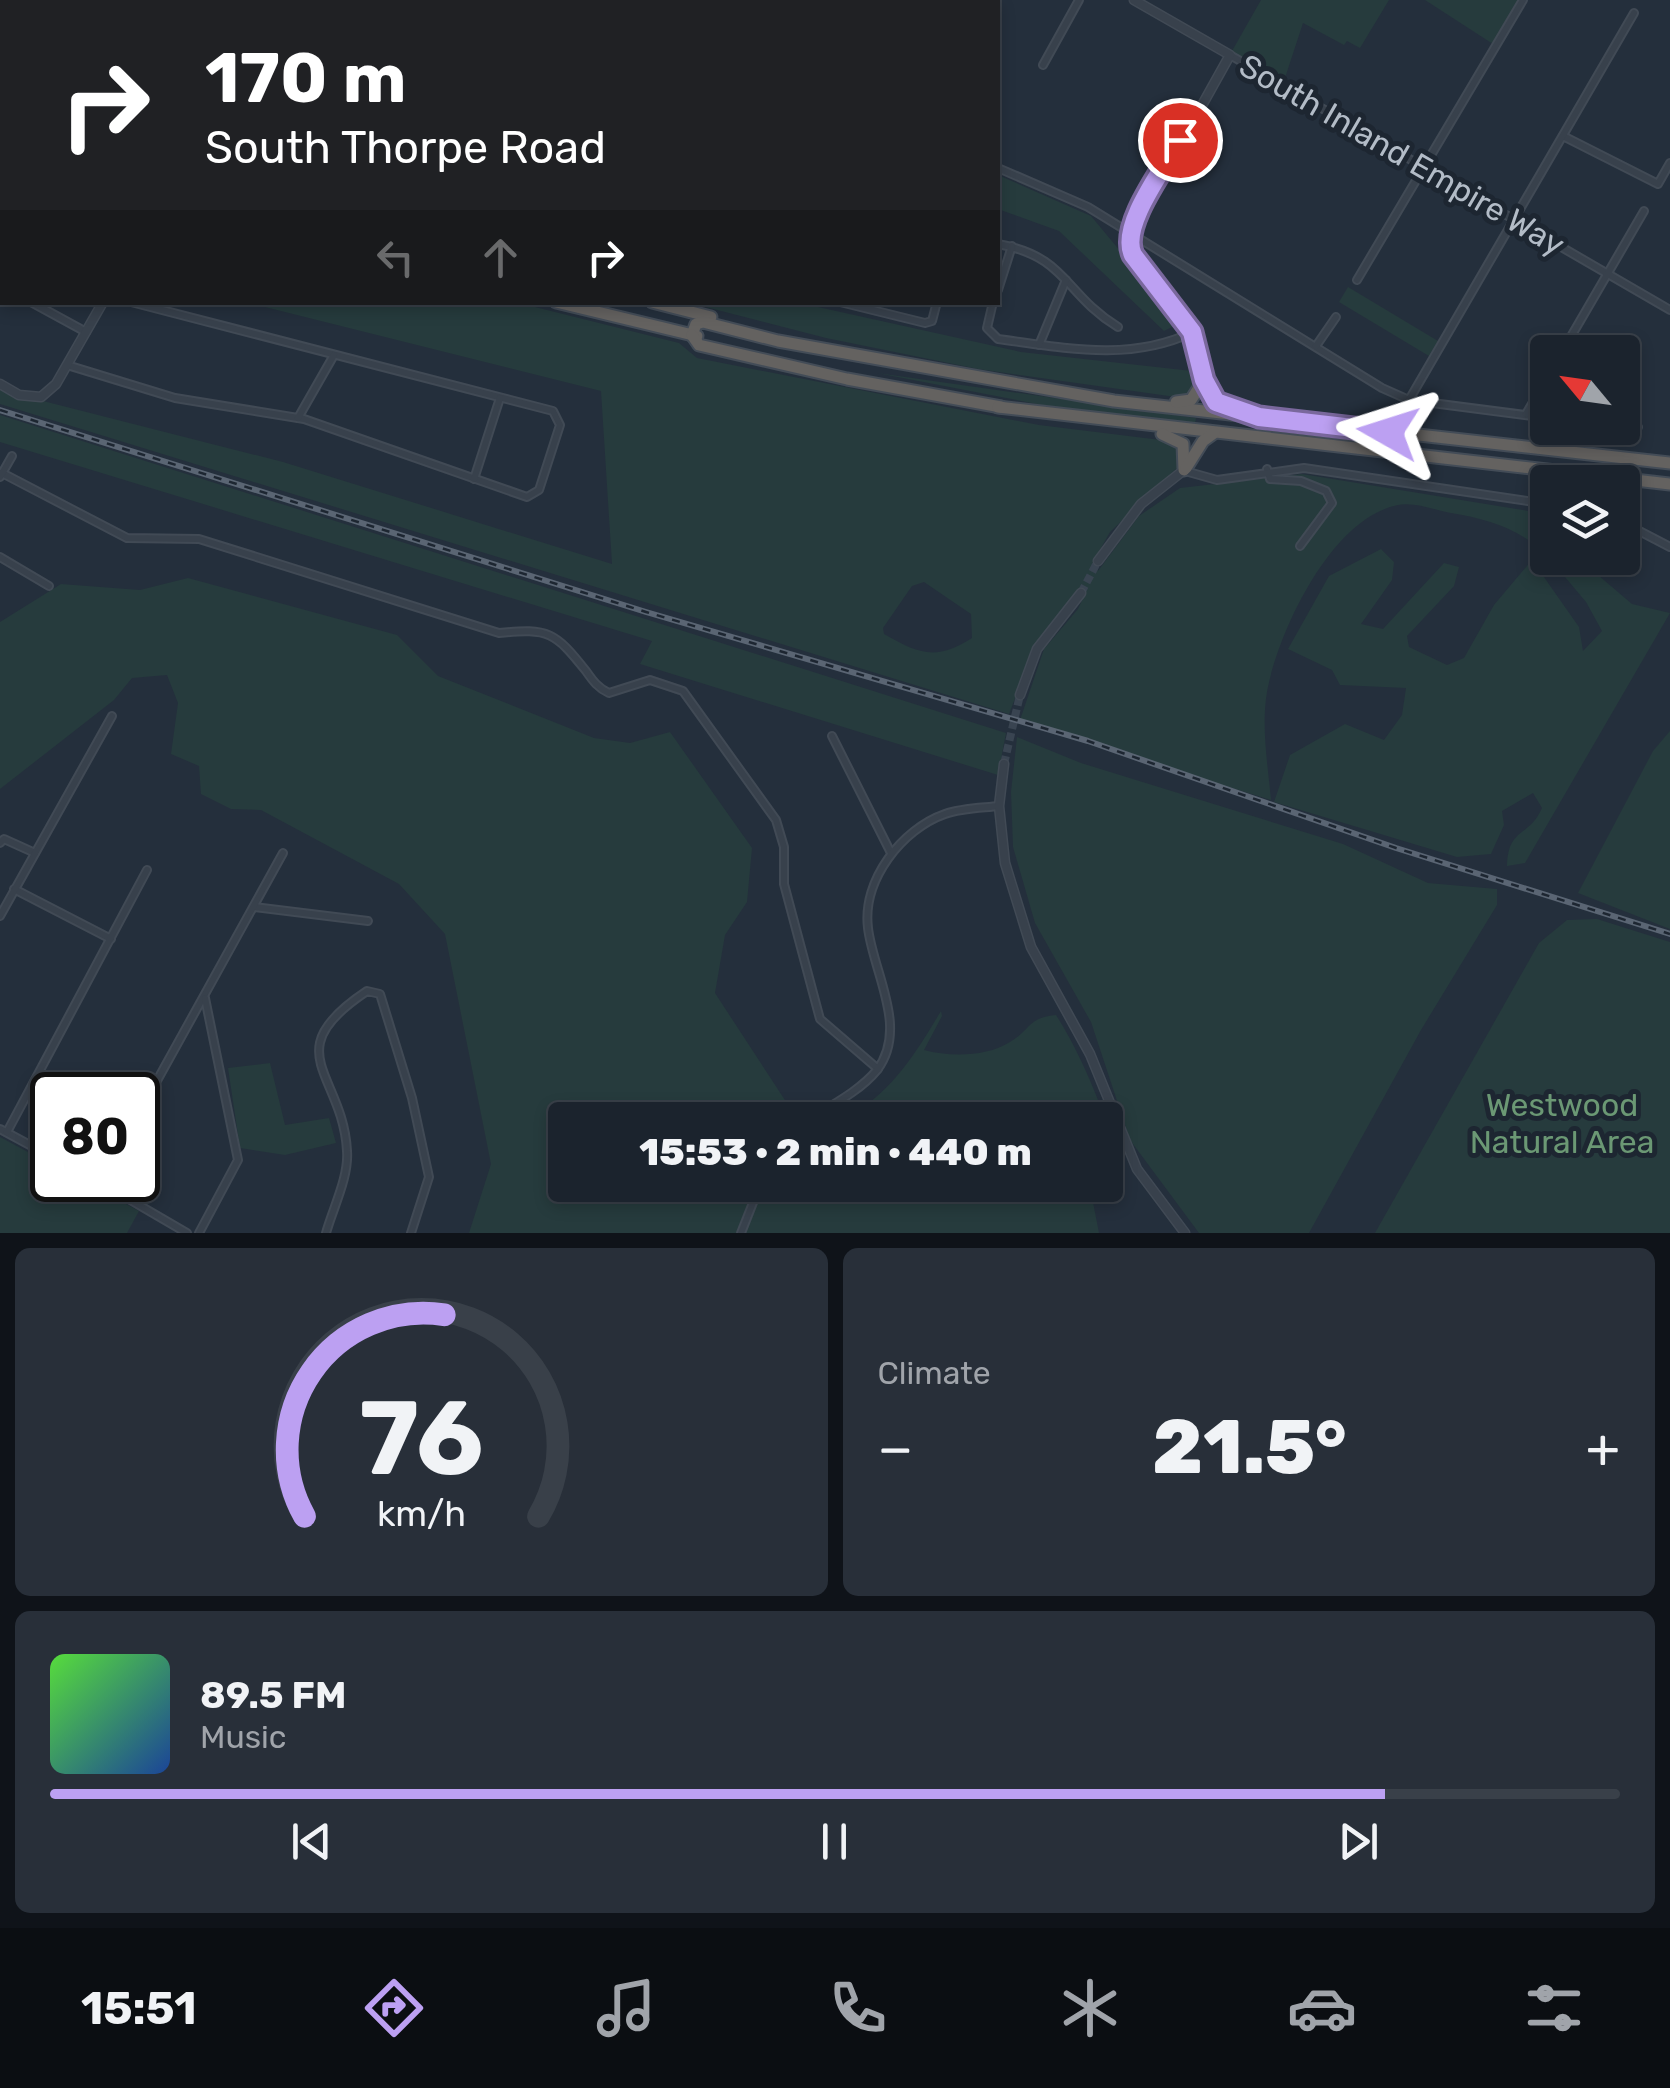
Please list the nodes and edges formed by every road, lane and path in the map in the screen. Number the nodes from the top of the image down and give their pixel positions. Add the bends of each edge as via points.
1 (1079, 0) edge
2 (1134, 0) edge
3 (1523, 0) edge
4 (1634, 13) dead end
5 (1230, 55) junction
6 (1043, 65) dead end
7 (1563, 136) junction
8 (1670, 164) edge
9 (1426, 168) junction
10 (1000, 169) edge
11 (1644, 211) dead end
12 (1512, 218) junction
13 (1129, 234) junction
14 (1000, 244) edge
15 (1012, 246) junction
16 (1608, 274) junction
17 (1066, 280) junction
18 (1357, 280) dead end
19 (1000, 284) edge
20 (36, 305) edge
21 (101, 305) edge
22 (142, 305) edge
23 (568, 305) edge
24 (663, 305) edge
25 (852, 305) edge
26 (936, 305) edge
27 (992, 305) edge
28 (1670, 310) edge
29 (1336, 317) dead end
30 (1118, 327) dead end
31 (86, 332) junction
32 (1192, 332) junction
33 (692, 335) junction
34 (1572, 335) edge
35 (811, 345) junction
36 (1039, 345) junction
37 (1316, 346) junction
38 (334, 355) junction
39 (67, 364) junction
40 (1204, 380) junction
41 (0, 384) edge
42 (1026, 386) junction
43 (500, 398) junction
44 (1409, 400) junction
45 (998, 406) junction
46 (1530, 407) edge
47 (1526, 414) junction
48 (1530, 415) edge
49 (1259, 417) junction
50 (298, 418) junction
51 (1214, 433) junction
52 (12, 456) dead end
53 (1670, 461) edge
54 (1184, 470) junction
55 (1267, 470) junction
56 (1, 475) edge
57 (474, 480) junction
58 (1667, 483) edge
59 (1530, 501) edge
60 (1640, 531) edge
61 (1300, 546) dead end
62 (1670, 547) edge
63 (0, 558) edge
64 (1098, 561) tunnel mouth
65 (49, 586) dead end
66 (1082, 594) tunnel mouth
67 (1020, 695) tunnel mouth
68 (112, 716) dead end
69 (832, 736) dead end
70 (1004, 764) tunnel mouth
71 (999, 806) junction
72 (0, 843) edge
73 (35, 853) junction
74 (283, 853) dead end
75 (891, 853) junction
76 (147, 870) dead end
77 (14, 890) junction
78 (254, 908) junction
79 (0, 916) edge
80 (368, 921) dead end
81 (111, 939) junction
82 (204, 997) junction
83 (878, 1069) junction
84 (160, 1076) edge
85 (833, 1102) edge
86 (3, 1130) edge
87 (30, 1145) edge
88 (135, 1202) edge
89 (754, 1202) edge
90 (187, 1233) edge
91 (199, 1233) edge
92 (326, 1233) edge
93 (411, 1233) edge
94 (742, 1233) edge
95 (1186, 1233) edge

1 - 6 street
2 - 5 street, South Inland Empire Way
3 - 9 street
4 - 7 street
5 - 9 street, South Inland Empire Way
5 - 13 street
7 - 8 street via 1658,184
7 - 12 street
9 - 12 street, South Inland Empire Way
9 - 18 street
10 - 13 street via 1072,198
11 - 16 street
12 - 16 street, South Inland Empire Way
12 - 44 street
13 - 32 street via 1133,255
13 - 37 street
14 - 15 street
15 - 17 street via 1039,254
15 - 19 street
16 - 28 street, South Inland Empire Way
16 - 34 street
17 - 30 street via 1086,305
17 - 36 street
20 - 31 street
21 - 31 street
22 - 38 street
23 - 33 highway
24 - 35 highway
25 - 26 street via 926,323
27 - 36 street via 989,333
29 - 37 street
31 - 39 street
32 - 36 street via 1161,347 1122,353
32 - 40 street
33 - 35 highway via 703,322
33 - 45 highway
35 - 42 highway
37 - 44 street
38 - 43 street
38 - 50 street
39 - 41 street via 41,397
39 - 50 street via 176,398
40 - 42 highway via 1197,396 1182,402
40 - 49 highway via 1216,402
42 - 49 highway
43 - 57 street
43 - 57 street via 560,417 539,490 527,497
44 - 47 street
45 - 51 highway
45 - 54 highway via 1172,435 1186,450
46 - 47 street
47 - 48 street
49 - 53 highway
50 - 57 street
51 - 54 highway
51 - 58 highway
52 - 56 street
54 - 55 street via 1217,480
54 - 64 street via 1141,504
55 - 59 street via 1304,468
55 - 61 street via 1270,480 1300,481 1326,491 1332,502
56 - 83 street via 127,538 199,539 498,632 550,632 609,692 650,680 683,691 776,820 784,884 820,1019
60 - 62 street
63 - 65 street
66 - 67 street via 1038,650
68 - 73 street
69 - 75 street
70 - 71 street
71 - 75 street via 946,814
71 - 95 street via 1005,862 1032,948 1083,1040 1137,1168
72 - 73 street
73 - 77 street
74 - 78 street
75 - 83 street via 874,887 867,926 888,1006 889,1034
76 - 81 street
77 - 79 street
77 - 81 street
78 - 80 street
78 - 82 street
81 - 86 street
82 - 84 street
82 - 91 street via 238,1160
83 - 85 street
86 - 87 street
88 - 90 street
89 - 94 street
92 - 93 street via 347,1150 318,1054 321,1034 338,1011 367,991 380,994 430,1177

